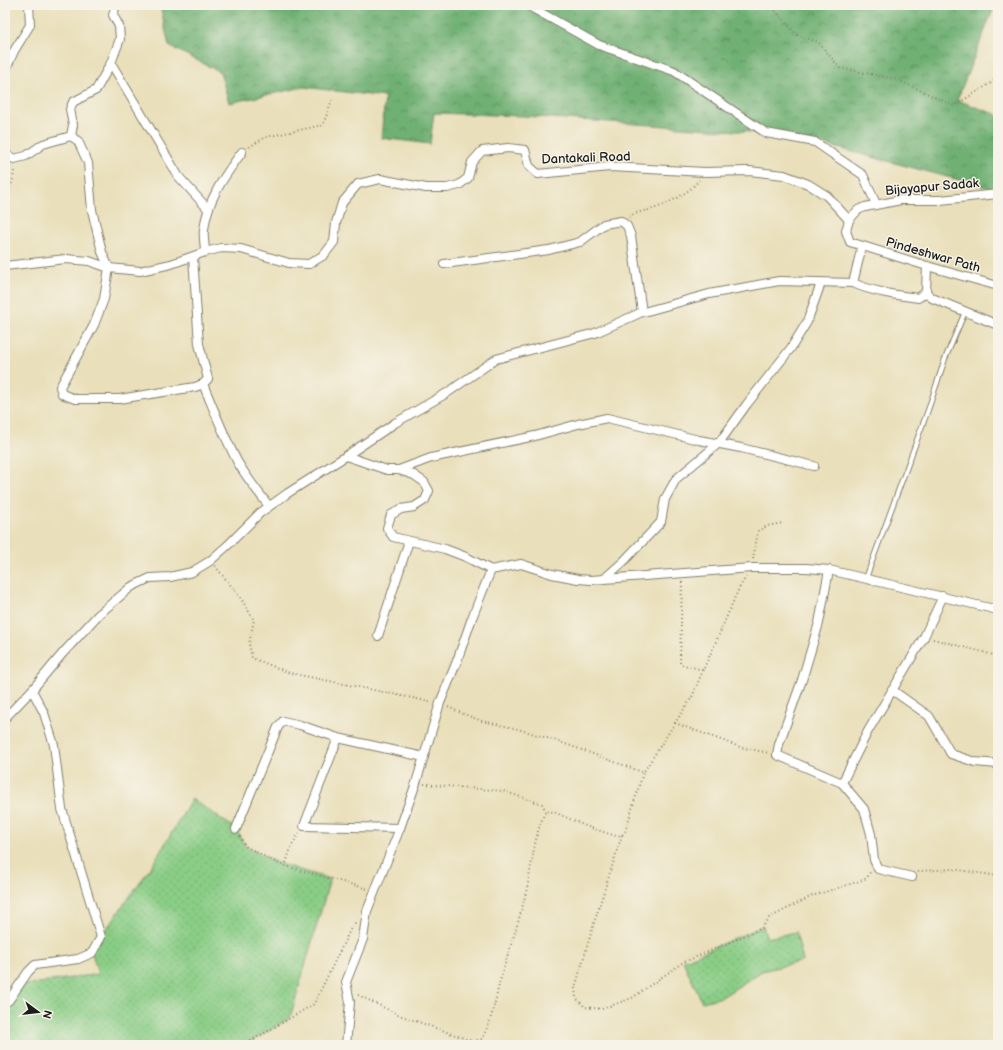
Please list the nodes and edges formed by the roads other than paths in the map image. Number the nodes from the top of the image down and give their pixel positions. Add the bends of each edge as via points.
1 (29, 5) edge
2 (118, 5) edge
3 (527, 5) edge
4 (111, 63) junction
5 (5, 71) edge
6 (71, 136) junction
7 (5, 151) edge
8 (242, 152) road end
9 (998, 194) edge
10 (876, 204) junction
11 (208, 209) junction
12 (849, 220) junction
13 (862, 246) junction
14 (205, 252) junction
15 (193, 257) junction
16 (444, 264) dead end
17 (5, 266) edge
18 (927, 266) junction
19 (109, 268) junction
20 (821, 283) junction
21 (853, 283) junction
22 (998, 286) edge
23 (926, 292) junction
24 (642, 312) junction
25 (965, 312) junction
26 (998, 325) edge
27 (203, 384) junction
28 (719, 443) junction
29 (346, 456) junction
30 (814, 466) dead end
31 (399, 470) junction
32 (269, 506) junction
33 (408, 541) junction
34 (491, 570) junction
35 (829, 570) junction
36 (605, 578) junction
37 (866, 578) junction
38 (944, 596) junction
39 (998, 610) edge
40 (378, 636) dead end
41 (32, 690) junction
42 (892, 690) junction
43 (5, 718) edge
44 (338, 738) junction
45 (424, 757) junction
46 (998, 764) edge
47 (842, 783) junction
48 (400, 828) junction
49 (236, 829) road end
50 (912, 877) road end
51 (5, 1003) edge
52 (346, 1045) edge

1 - 5 street via 30,24
2 - 4 street via 113,14 119,26 120,39
3 - 10 street via 599,45 674,71 766,133 815,142 863,175
4 - 6 street via 96,90 73,102 70,109 73,125
4 - 11 street via 179,177
6 - 7 street via 43,144 26,156 14,159
6 - 19 street via 78,141 88,163 92,210 102,252
8 - 11 street via 224,176
9 - 10 street, Bijayapur Sadak
10 - 12 street, Bijayapur Sadak via 858,210
11 - 14 street via 204,231
12 - 13 street via 846,231 850,242
12 - 14 street, Dantakali Road via 827,196 808,184 784,175 749,171 705,172 610,167 538,174 529,166 525,150 508,148 482,151 472,162 468,178 447,188 426,188 380,179 358,184 342,203 334,242 324,255 309,264 289,263 241,249 221,248
13 - 18 street, Pindeshwar Path
13 - 21 street
14 - 15 street, Dantakali Road
15 - 19 street, Dantakali Road via 140,272
15 - 27 street via 199,344 208,379
16 - 24 street via 549,250 580,242 604,224 621,221 627,226 631,236
17 - 19 street, Dantakali Road via 66,259 89,261
18 - 22 street, Pindeshwar Path
18 - 23 street
19 - 27 street via 104,299 94,325 60,387 62,394 75,399 119,399
20 - 21 street
20 - 24 street via 779,281 709,294
20 - 28 street via 806,322 790,348
21 - 23 street via 895,295 918,298
23 - 25 street via 932,298
24 - 29 street via 596,333 496,359
25 - 26 street
25 - 37 lane via 945,359
27 - 32 street via 238,462
28 - 30 street
28 - 31 street via 607,418 431,458
28 - 36 street via 676,479 665,499 661,522
29 - 31 street via 387,470
29 - 32 street
31 - 33 street via 424,482 429,491 425,500 414,507 400,509 391,515 387,528 393,537
32 - 41 street via 210,561 192,572 150,578 132,587 98,615
33 - 34 street via 445,549
33 - 40 street
34 - 36 street via 521,564 578,579
34 - 45 street via 440,703
35 - 36 street via 752,568
35 - 37 street
35 - 47 street via 819,623 777,755
37 - 38 street
38 - 39 street
38 - 42 street
41 - 43 street
41 - 51 street via 44,713 54,745 62,809 101,937 92,953 78,959 35,966
42 - 46 street via 929,716 951,754 975,762
42 - 47 street
44 - 45 street
44 - 48 street via 304,826
44 - 49 street via 283,721
45 - 48 street
47 - 50 street via 864,809 878,869
48 - 52 street via 367,912 363,939 346,982 350,1002

